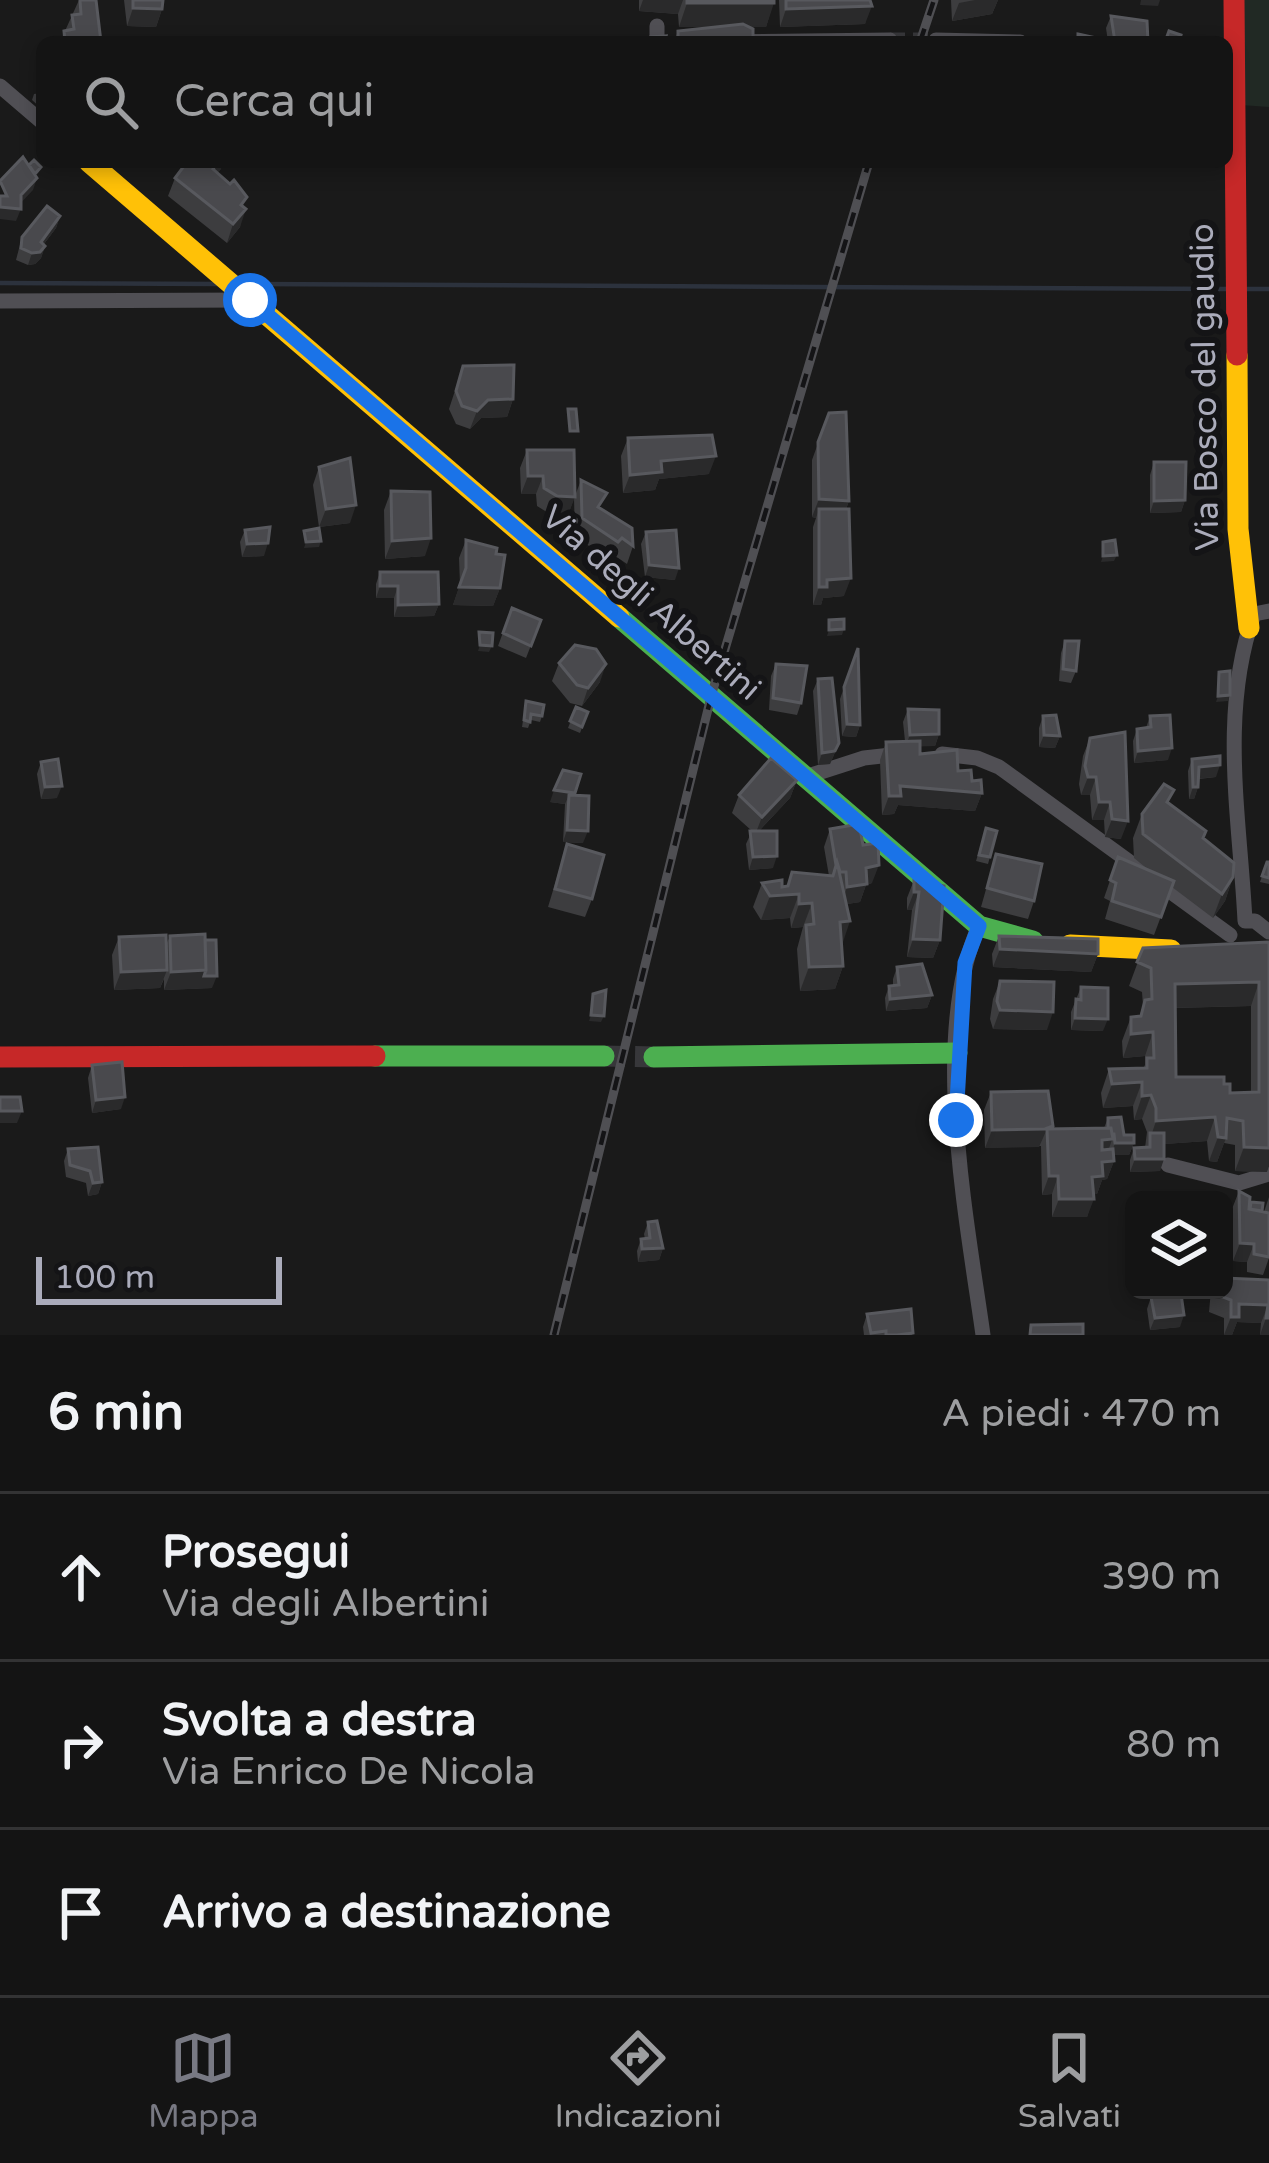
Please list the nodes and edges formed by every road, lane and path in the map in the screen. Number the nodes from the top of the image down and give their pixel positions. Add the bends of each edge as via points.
1 (1234, 0) edge
2 (1233, 36) edge
3 (0, 86) edge
4 (36, 117) edge
5 (101, 168) edge
6 (1232, 168) edge
7 (238, 289) junction
8 (0, 301) edge
9 (1269, 611) edge
10 (1249, 628) junction
11 (908, 754) edge
12 (931, 754) edge
13 (802, 778) junction
14 (1245, 921) junction
15 (979, 926) junction
16 (1269, 932) edge
17 (1221, 949) junction
18 (958, 1053) junction
19 (604, 1057) tunnel mouth
20 (654, 1057) tunnel mouth
21 (0, 1058) edge
22 (1168, 1165) edge
23 (1269, 1174) edge
24 (983, 1335) edge

1 - 2 street, Via Bosco del gaudio
3 - 4 street
5 - 7 street, Via degli Albertini
6 - 10 street, Via Bosco del gaudio via 1238,529
7 - 8 street
7 - 13 street, Via degli Albertini
9 - 10 street via 1254,614
10 - 14 street via 1232,712
11 - 13 street
12 - 17 street via 999,767
13 - 15 street, Via degli Albertini
14 - 16 street
14 - 17 street
15 - 17 street, Via degli Albertini via 1043,944
15 - 18 street via 965,963
18 - 20 street
18 - 24 street via 959,1162
19 - 21 street
22 - 23 street via 1239,1183

